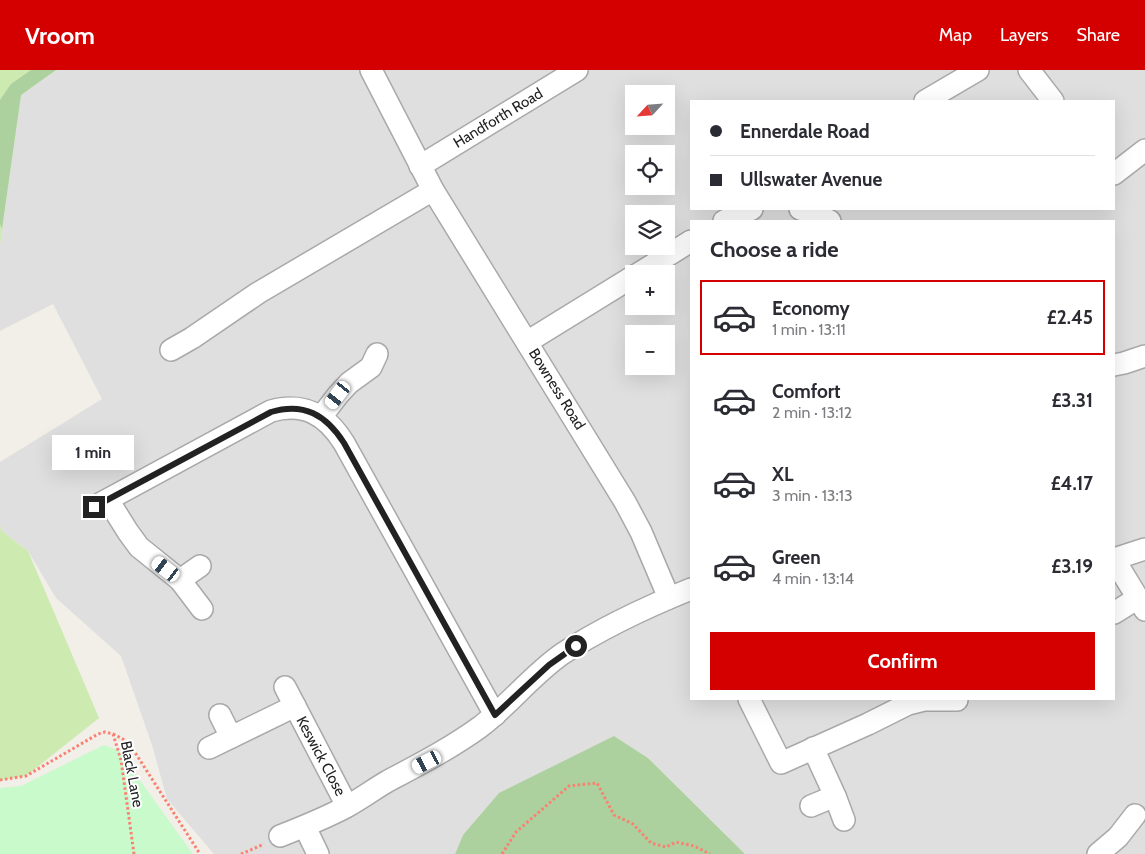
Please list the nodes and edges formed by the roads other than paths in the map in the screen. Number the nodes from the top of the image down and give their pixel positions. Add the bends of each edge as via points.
1 (371, 70) edge
2 (577, 70) edge
3 (978, 70) edge
4 (1029, 70) edge
5 (927, 100) edge
6 (1052, 100) edge
7 (1145, 150) edge
8 (420, 166) junction
9 (1115, 173) edge
10 (433, 190) junction
11 (750, 210) edge
12 (726, 220) edge
13 (690, 242) edge
14 (652, 265) edge
15 (625, 282) edge
16 (527, 342) junction
17 (171, 350) dead end
18 (377, 354) dead end
19 (1145, 356) edge
20 (1115, 365) edge
21 (321, 417) junction
22 (1145, 549) edge
23 (1115, 559) edge
24 (1115, 561) edge
25 (200, 566) dead end
26 (180, 580) junction
27 (690, 589) edge
28 (669, 598) junction
29 (1141, 604) edge
30 (202, 609) dead end
31 (1115, 613) edge
32 (285, 686) dead end
33 (750, 700) edge
34 (927, 700) edge
35 (936, 700) edge
36 (295, 706) junction
37 (957, 706) edge
38 (220, 715) dead end
39 (495, 715) junction
40 (231, 737) junction
41 (208, 748) dead end
42 (813, 748) junction
43 (835, 796) junction
44 (347, 806) junction
45 (811, 806) dead end
46 (1135, 815) dead end
47 (844, 820) dead end
48 (305, 827) junction
49 (280, 836) dead end
50 (318, 854) edge
51 (1098, 854) edge

1 - 8 street, Bowness Road
2 - 8 street, Handforth Road
3 - 5 street
4 - 6 street
7 - 9 street
8 - 10 street, Bowness Road
10 - 16 street, Bowness Road
10 - 17 street via 258,292
11 - 12 street
13 - 14 street
15 - 16 street
16 - 28 street, Bowness Road via 625,502
18 - 21 street via 371,367 338,395
19 - 20 street
21 - 26 street via 297,408 271,412 101,504 139,547
21 - 39 street via 330,423 344,443
22 - 23 street
24 - 29 street
25 - 26 street
26 - 30 street
27 - 28 street
28 - 39 street via 562,654
29 - 31 street
32 - 36 street, Keswick Close
33 - 42 street via 781,763
34 - 42 street via 908,704
35 - 37 street
36 - 40 street, Keswick Close
36 - 44 street, Keswick Close
38 - 40 street
39 - 44 street via 449,749
40 - 41 street, Keswick Close
42 - 43 street
43 - 45 street
43 - 47 street
44 - 48 street
46 - 51 street via 1118,837
48 - 49 street
48 - 50 street

